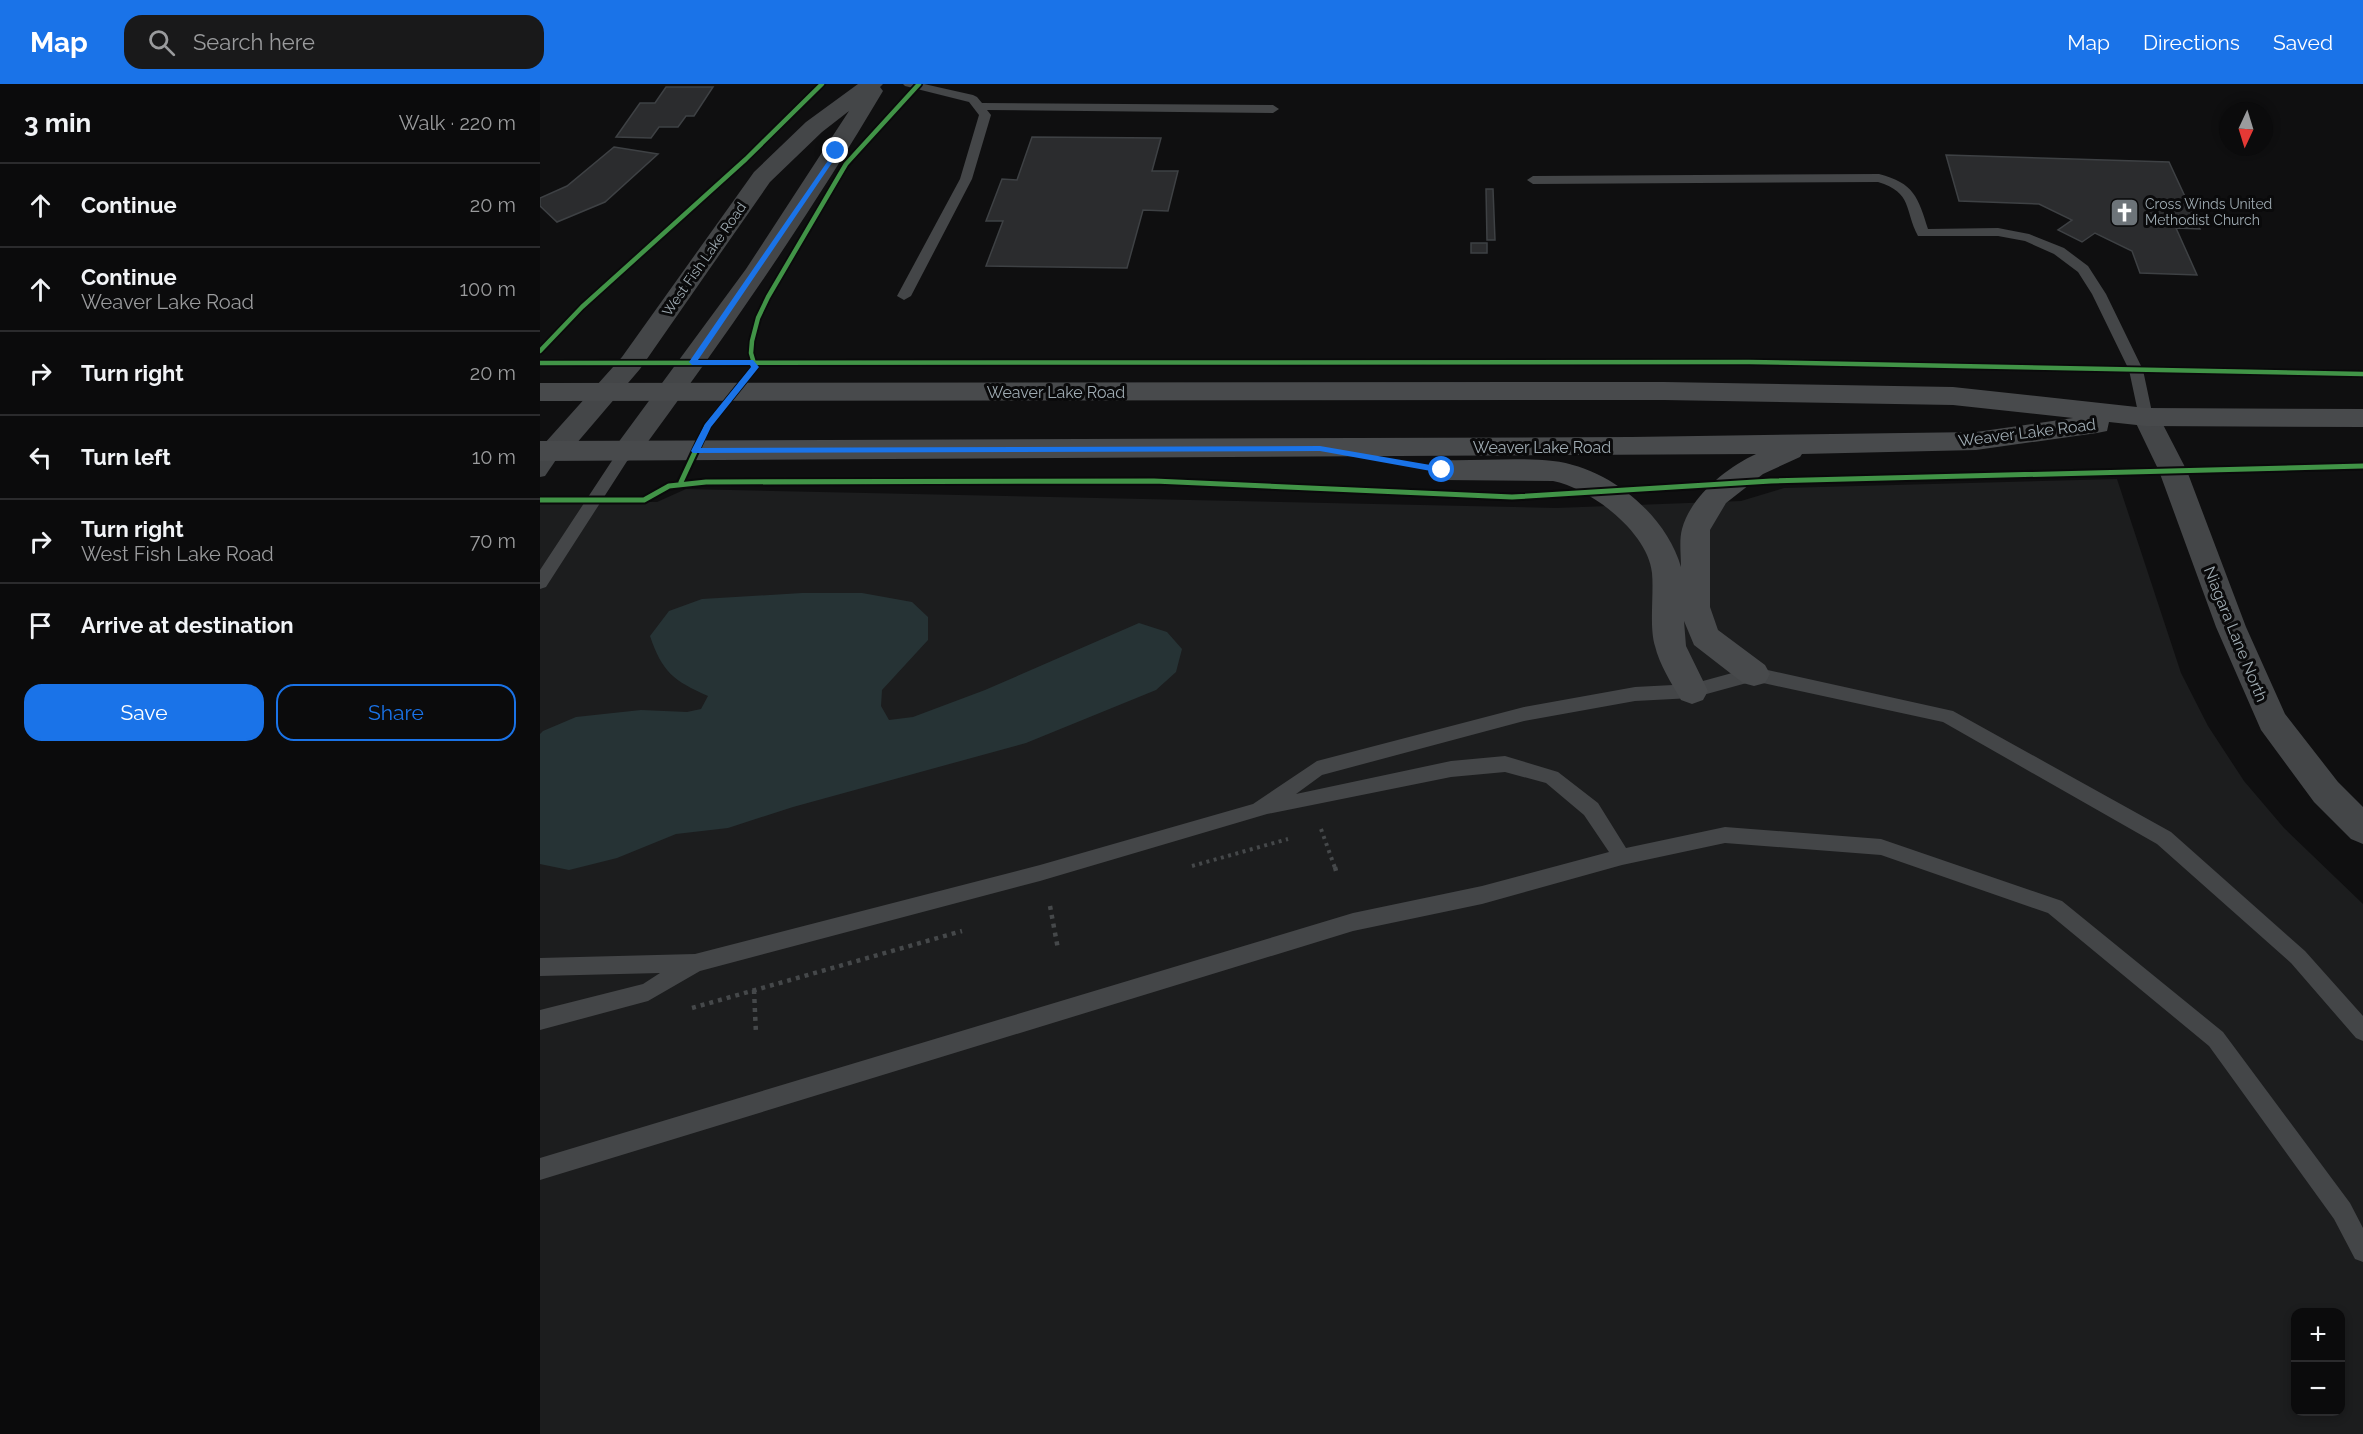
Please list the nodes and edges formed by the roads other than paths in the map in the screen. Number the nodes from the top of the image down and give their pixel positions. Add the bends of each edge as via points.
1 (874, 84) edge
2 (909, 84) edge
3 (978, 106) junction
4 (1273, 109) dead end
5 (1533, 180) dead end
6 (904, 296) dead end
7 (540, 392) edge
8 (608, 392) junction
9 (671, 392) junction
10 (2146, 417) junction
11 (2363, 418) edge
12 (1805, 444) junction
13 (1320, 448) junction
14 (626, 451) junction
15 (545, 458) edge
16 (540, 583) edge
17 (1754, 674) junction
18 (1692, 691) junction
19 (1258, 810) junction
20 (2363, 828) edge
21 (1622, 857) junction
22 (695, 963) junction
23 (540, 967) edge
24 (540, 1020) edge
25 (2363, 1031) edge
26 (540, 1169) edge
27 (2363, 1251) edge

1 - 8 street, West Fish Lake Road via 814,127 762,177
1 - 9 street, West Fish Lake Road via 836,151
2 - 3 lane via 973,99
3 - 4 lane
3 - 6 lane via 985,115 966,179
5 - 10 lane via 1879,178 1897,183 1908,191 1923,232 1998,232 2029,238 2059,251 2083,269 2136,370
7 - 8 main road, Weaver Lake Road
8 - 9 main road, Weaver Lake Road
8 - 15 street, West Fish Lake Road
9 - 10 main road, Weaver Lake Road via 1522,390 1895,395 1953,396
9 - 14 street, West Fish Lake Road
10 - 11 main road, Weaver Lake Road
10 - 12 main road, Weaver Lake Road via 1976,441
10 - 20 street, Niagara Lane North via 2173,471 2231,627 2272,721 2326,792
12 - 13 main road, Weaver Lake Road
12 - 17 main road via 1753,466 1716,496 1696,530 1695,607 1705,637
13 - 14 main road, Weaver Lake Road
13 - 18 main road via 1442,470 1553,471 1573,475 1607,493 1637,518 1662,553 1667,571 1670,646
14 - 15 main road, Weaver Lake Road
14 - 16 lane
17 - 18 lane
17 - 25 lane via 1947,716 2164,838 2298,957
18 - 19 lane via 1635,694 1524,714 1317,769
19 - 21 lane via 1450,769 1505,764 1552,777 1591,809
19 - 22 lane via 1040,873
21 - 26 lane via 1482,895 1353,922
21 - 27 lane via 1725,835 1881,847 2055,907 2216,1040 2342,1211
22 - 23 lane
22 - 24 lane via 648,992

